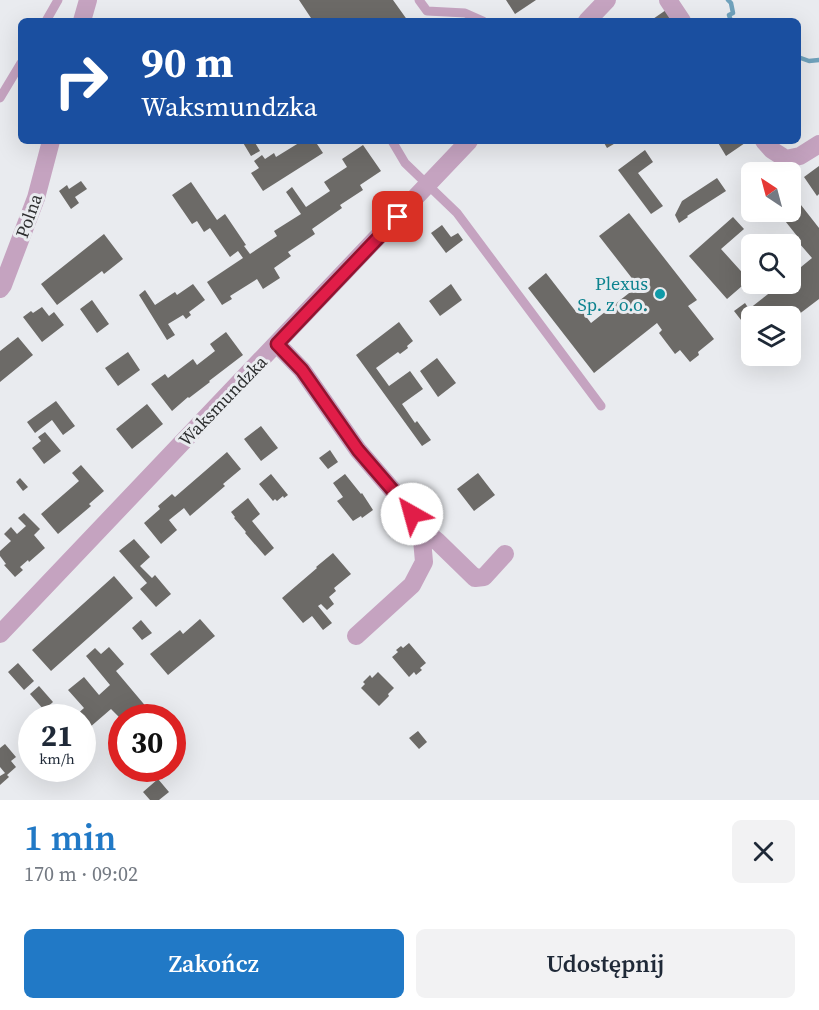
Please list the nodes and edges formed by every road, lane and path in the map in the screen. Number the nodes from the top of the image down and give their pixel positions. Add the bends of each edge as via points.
1 (58, 0) edge
2 (88, 0) edge
3 (418, 0) edge
4 (607, 0) edge
5 (668, 0) edge
6 (48, 18) edge
7 (83, 18) edge
8 (476, 18) edge
9 (589, 18) edge
10 (680, 18) edge
11 (18, 68) edge
12 (0, 98) edge
13 (50, 144) edge
14 (394, 144) edge
15 (467, 144) edge
16 (767, 144) edge
17 (819, 144) edge
18 (428, 185) junction
19 (0, 289) edge
20 (277, 344) junction
21 (601, 406) dead end
22 (421, 528) junction
23 (505, 554) dead end
24 (0, 634) edge
25 (356, 636) dead end

1 - 6 lane
2 - 7 street
3 - 8 lane via 427,11 465,13
4 - 9 street
5 - 10 street
11 - 12 lane
13 - 19 street, Polna via 36,198
14 - 18 lane via 405,164
15 - 18 street, Waksmundzka
16 - 17 street via 786,159 800,156
18 - 20 street, Waksmundzka
18 - 21 lane via 457,213
20 - 22 street via 302,370 358,450
20 - 24 street, Waksmundzka
22 - 23 street via 475,578 484,577
22 - 25 street via 424,562 412,585

